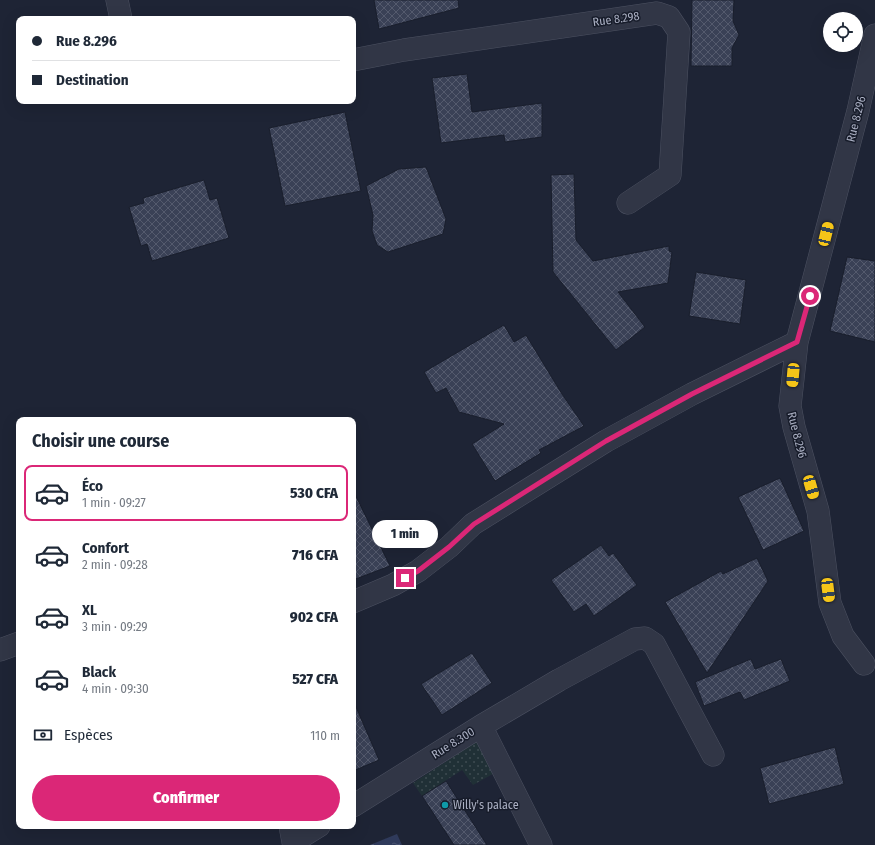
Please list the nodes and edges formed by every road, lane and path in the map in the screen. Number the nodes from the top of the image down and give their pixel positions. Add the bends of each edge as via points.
1 (117, 0) edge
2 (120, 16) edge
3 (875, 35) edge
4 (356, 59) edge
5 (867, 113) edge
6 (628, 203) dead end
7 (797, 342) junction
8 (356, 601) edge
9 (16, 645) edge
10 (0, 650) edge
11 (864, 664) dead end
12 (481, 726) junction
13 (713, 755) dead end
14 (356, 804) edge
15 (312, 829) edge
16 (292, 838) edge
17 (541, 845) edge

1 - 2 street
3 - 5 street, Rue 8.296
4 - 6 street, Rue 8.298 via 657,13 669,17 679,32 670,175
5 - 7 street, Rue 8.296
7 - 8 street via 692,394 606,441 474,524 418,571
7 - 11 street, Rue 8.296 via 790,406 818,511 830,603 843,636
9 - 10 street
12 - 13 street via 573,672 635,639 645,638 654,644
12 - 14 street, Rue 8.300
12 - 17 street, Rue 8.300
15 - 16 street

